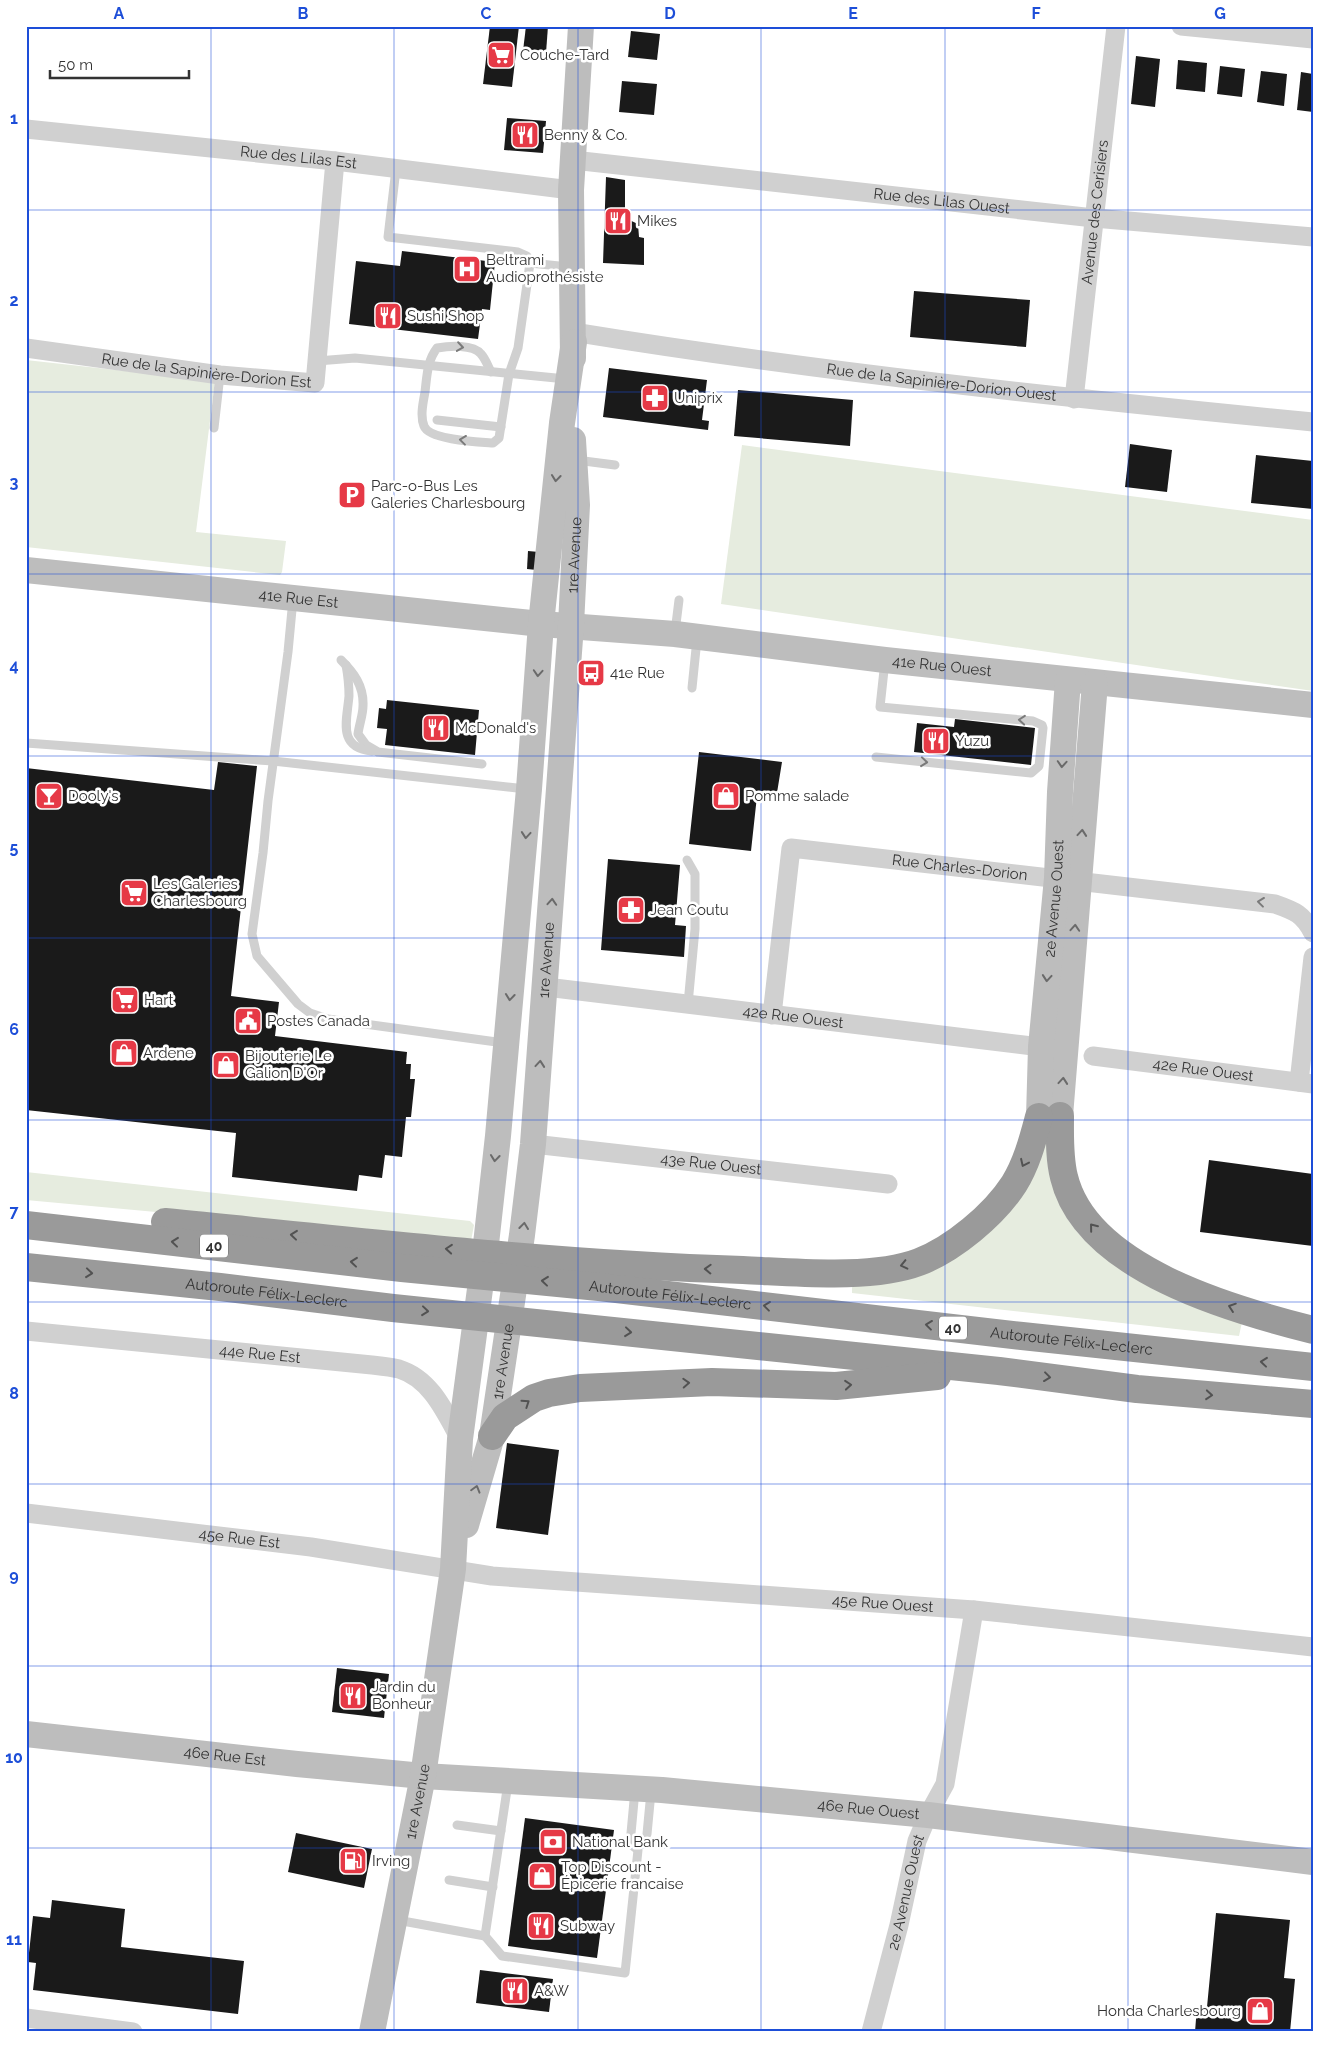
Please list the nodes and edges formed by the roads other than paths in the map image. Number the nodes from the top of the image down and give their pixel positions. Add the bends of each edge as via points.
1 (581, 26) edge
2 (1116, 26) edge
3 (1181, 26) edge
4 (1313, 39) edge
5 (26, 129) edge
6 (573, 160) junction
7 (335, 161) junction
8 (396, 168) junction
9 (571, 190) junction
10 (1094, 218) junction
11 (1313, 237) edge
12 (530, 263) junction
13 (572, 267) junction
14 (574, 337) junction
15 (26, 348) edge
16 (317, 361) junction
17 (428, 366) junction
18 (491, 372) junction
19 (220, 374) junction
20 (509, 374) junction
21 (568, 380) junction
22 (1074, 399) junction
23 (437, 420) dead end
24 (1313, 422) edge
25 (501, 427) junction
26 (214, 428) dead end
27 (574, 460) junction
28 (615, 465) dead end
29 (26, 570) edge
30 (293, 599) junction
31 (680, 600) dead end
32 (541, 624) junction
33 (571, 625) junction
34 (686, 636) junction
35 (885, 660) junction
36 (1068, 680) junction
37 (1095, 683) junction
38 (692, 688) dead end
39 (1313, 705) edge
40 (26, 743) edge
41 (378, 752) junction
42 (876, 757) dead end
43 (273, 761) junction
44 (482, 764) dead end
45 (530, 789) junction
46 (687, 860) dead end
47 (1067, 880) junction
48 (1313, 933) edge
49 (1313, 958) edge
50 (546, 987) junction
51 (688, 1004) junction
52 (772, 1015) junction
53 (506, 1043) junction
54 (1041, 1047) junction
55 (1093, 1056) dead end
56 (1306, 1083) edge
57 (1050, 1116) junction
58 (533, 1144) junction
59 (888, 1184) dead end
60 (26, 1208) edge
61 (26, 1225) edge
62 (398, 1256) junction
63 (31, 1268) edge
64 (598, 1274) junction
65 (1313, 1330) edge
66 (26, 1331) edge
67 (1313, 1367) edge
68 (999, 1371) junction
69 (1313, 1404) edge
70 (492, 1436) junction
71 (460, 1439) junction
72 (26, 1513) edge
73 (453, 1569) junction
74 (974, 1610) junction
75 (1313, 1647) edge
76 (26, 1734) edge
77 (423, 1776) junction
78 (509, 1781) junction
79 (643, 1789) junction
80 (928, 1815) junction
81 (458, 1825) dead end
82 (501, 1830) junction
83 (647, 1834) dead end
84 (1313, 1862) edge
85 (449, 1880) dead end
86 (493, 1887) junction
87 (394, 1920) junction
88 (485, 1936) junction
89 (26, 2018) edge
90 (58, 2027) edge
91 (133, 2032) edge
92 (372, 2032) edge
93 (871, 2032) edge

1 - 6 street, 1re Avenue
2 - 10 street, Avenue des Cerisiers
3 - 4 street
5 - 7 street, Rue des Lilas Est
6 - 9 street, 1re Avenue
6 - 10 street, Rue des Lilas Ouest
7 - 8 street, Rue des Lilas Est
7 - 16 street, Rue de la Sapinière-Dorion Est
8 - 9 street, Rue des Lilas Est
8 - 12 lane via 388,237 518,252 527,256
9 - 13 street, 1re Avenue
10 - 11 street, Rue des Lilas Ouest
10 - 22 street, Avenue des Cerisiers
12 - 13 lane
12 - 20 lane via 518,348
13 - 14 street, 1re Avenue
14 - 21 street, 1re Avenue
14 - 22 street, Rue de la Sapinière-Dorion Ouest
14 - 27 street, 1re Avenue
15 - 19 street, Rue de la Sapinière-Dorion Est
16 - 17 lane via 355,358
16 - 19 street, Rue de la Sapinière-Dorion Est via 315,383
17 - 18 lane
17 -> 18 lane via 437,348 449,346 480,352
25 -> 17 lane via 499,438 493,443 439,437 424,428 422,418
18 - 20 lane
19 - 26 lane
20 - 21 lane
20 - 25 lane
21 -> 32 street, 1re Avenue
22 - 24 street, Rue de la Sapinière-Dorion Ouest
23 - 25 lane
27 - 28 lane
27 - 33 street, 1re Avenue via 577,505
29 - 30 street, 41e Rue Est
30 - 32 street, 41e Rue Est
30 - 43 lane
31 - 34 lane
32 - 33 street, 41e Rue Est
32 -> 45 street, 1re Avenue
33 - 34 street, 41e Rue Ouest
50 -> 33 street, 1re Avenue
34 - 35 street, 41e Rue Ouest
34 - 38 lane
35 - 36 street, 41e Rue Ouest
42 -> 35 lane via 1031,773 1039,766 1043,728 1033,721 880,707
36 - 37 street, 41e Rue Ouest
36 -> 47 street, 2e Avenue Ouest via 1060,798
37 - 39 street, 41e Rue Ouest
47 -> 37 street, 2e Avenue Ouest
40 - 43 lane
41 - 41 lane via 366,745 358,734 363,707 361,686 343,662 349,684 345,732 354,745
41 - 44 lane
43 - 45 lane
43 - 53 lane via 252,934 257,956 298,1004 310,1013 328,1019
45 -> 53 street, 1re Avenue
46 - 51 lane via 695,874 695,929
48 -> 47 street, Rue Charles-Dorion via 1305,919 1295,911 1275,904
47 - 52 street, Rue Charles-Dorion via 791,848
47 -> 54 street, 2e Avenue Ouest
57 -> 47 street, 2e Avenue Ouest
49 - 56 street
50 - 51 street, 42e Rue Ouest
58 -> 50 street, 1re Avenue
51 - 52 street, 42e Rue Ouest
52 - 54 street, 42e Rue Ouest
53 -> 71 street, 1re Avenue via 486,1244
54 - 57 street, 2e Avenue Ouest
55 - 56 street, 42e Rue Ouest
57 -> 64 highway via 1014,1183 992,1211 958,1240 919,1262 882,1271 820,1273 674,1268
65 -> 57 highway via 1236,1308 1164,1280 1103,1239 1077,1208 1064,1178 1060,1146
58 - 59 street, 43e Rue Ouest
70 -> 58 street, 1re Avenue
62 -> 60 highway
62 -> 61 highway, 40
64 -> 62 highway
63 -> 68 highway, Autoroute Félix-Leclerc
67 -> 64 highway, Autoroute Félix-Leclerc / 40 via 1022,1336
66 - 71 street, 44e Rue Est via 400,1370 420,1380 435,1395
68 -> 69 highway, Autoroute Félix-Leclerc via 1137,1389
70 -> 68 highway via 505,1417 534,1398 580,1388 712,1382 836,1386
73 -> 70 street, 1re Avenue
71 - 73 street, 1re Avenue
72 - 73 street, 45e Rue Est via 311,1547
73 - 74 street, 45e Rue Ouest via 492,1576
73 - 77 street, 1re Avenue
74 - 75 street, 45e Rue Ouest
74 - 80 street, 2e Avenue Ouest via 945,1784
76 - 77 street, 46e Rue Est
77 - 78 street, 46e Rue Ouest
77 - 87 street, 1re Avenue
78 - 79 street, 46e Rue Ouest
78 - 82 lane
79 - 80 street, 46e Rue Ouest
79 - 83 lane
79 - 88 lane via 630,1844 638,1850 625,1973 502,1956
80 - 84 street, 46e Rue Ouest
80 - 93 street, 2e Avenue Ouest via 917,1841 900,1925
81 - 82 lane
82 - 86 lane
85 - 86 lane
86 - 88 lane
87 - 88 lane
87 - 92 street, 1re Avenue
89 - 90 street
90 - 91 street

